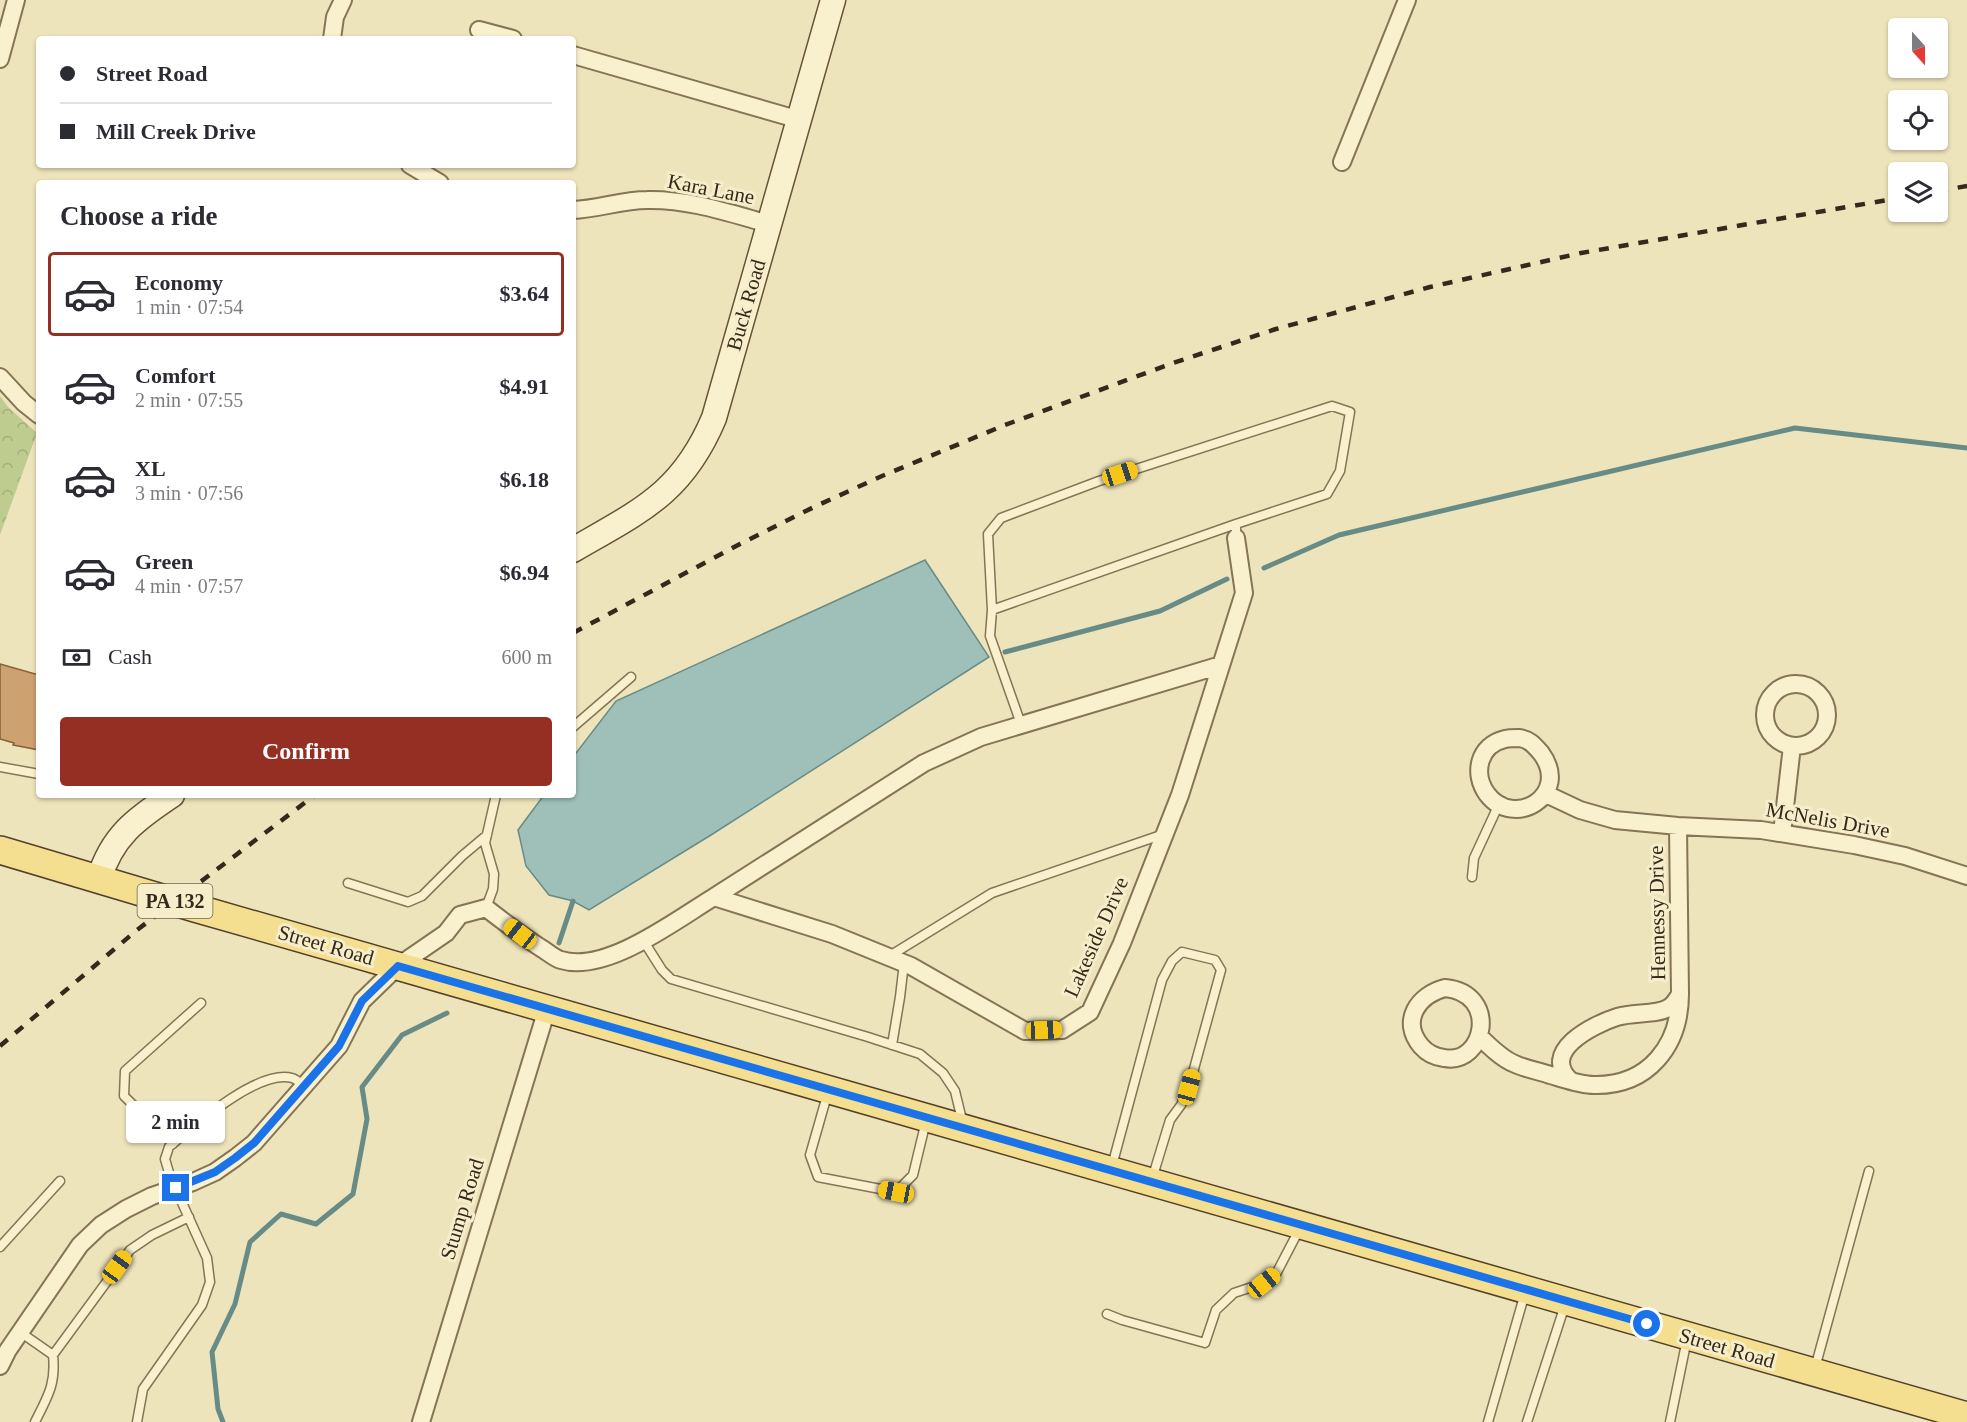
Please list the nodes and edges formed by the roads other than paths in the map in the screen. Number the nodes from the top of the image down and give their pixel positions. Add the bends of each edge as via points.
1 (16, 0) edge
2 (343, 0) edge
3 (833, 0) edge
4 (1407, 0) edge
5 (479, 30) dead end
6 (332, 36) edge
7 (502, 36) edge
8 (576, 57) edge
9 (0, 59) edge
10 (800, 120) junction
11 (1342, 162) dead end
12 (415, 168) edge
13 (435, 180) edge
14 (576, 210) edge
15 (770, 224) junction
16 (0, 377) edge
17 (36, 413) edge
18 (1236, 530) junction
19 (576, 548) edge
20 (992, 610) junction
21 (1221, 664) junction
22 (631, 677) dead end
23 (576, 724) edge
24 (1021, 724) junction
25 (1792, 746) dead end
26 (0, 767) edge
27 (36, 773) edge
28 (1546, 794) junction
29 (168, 798) edge
30 (495, 798) edge
31 (1499, 804) junction
32 (1678, 826) junction
33 (1782, 833) junction
34 (1165, 834) junction
35 (487, 835) junction
36 (0, 850) edge
37 (1967, 876) edge
38 (1472, 877) dead end
39 (99, 879) junction
40 (348, 883) dead end
41 (714, 897) junction
42 (486, 908) junction
43 (643, 940) junction
44 (896, 960) junction
45 (398, 966) junction
46 (1680, 994) junction
47 (201, 1003) dead end
48 (547, 1009) junction
49 (1479, 1036) junction
50 (892, 1045) junction
51 (1571, 1082) junction
52 (304, 1085) junction
53 (828, 1089) junction
54 (927, 1118) junction
55 (963, 1128) junction
56 (173, 1144) junction
57 (1111, 1170) junction
58 (1869, 1171) dead end
59 (60, 1181) dead end
60 (1151, 1182) junction
61 (176, 1188) junction
62 (189, 1217) junction
63 (1302, 1225) junction
64 (0, 1247) edge
65 (1526, 1290) junction
66 (1566, 1301) junction
67 (1107, 1314) dead end
68 (20, 1332) junction
69 (1687, 1336) junction
70 (52, 1355) junction
71 (0, 1366) edge
72 (1814, 1372) junction
73 (1967, 1416) edge
74 (36, 1422) edge
75 (137, 1422) edge
76 (421, 1422) edge
77 (1488, 1422) edge
78 (1527, 1422) edge
79 (1670, 1422) edge

1 - 9 street
2 - 6 street
3 - 10 street, Buck Road
4 - 11 street
5 - 7 street
8 - 10 street
10 - 15 street, Buck Road
12 - 13 street
14 - 15 street, Kara Lane via 670,200
15 - 19 street, Buck Road via 714,418 691,463 656,500
16 - 17 street
18 - 20 lane
18 - 20 lane via 1327,494 1340,471 1350,412 1332,406 1099,481 1001,518 988,534
18 - 21 street, Lakeside Drive via 1244,593
20 - 24 lane via 990,636
21 - 24 street
21 - 34 street, Lakeside Drive
22 - 23 lane
24 - 41 street via 981,737 924,764
25 - 33 street
26 - 27 lane
28 - 31 street via 1524,808
28 - 31 street via 1550,784 1545,759 1525,739 1504,739 1483,752 1479,770 1481,784
28 - 32 street, McNelis Drive via 1580,810 1616,820
29 - 39 street via 127,828 112,846
30 - 35 lane
31 - 38 lane via 1474,858
32 - 33 street, McNelis Drive
32 - 46 street, Hennessy Drive
33 - 37 street, McNelis Drive via 1895,854
34 - 44 lane via 992,893
34 - 44 street, Lakeside Drive via 1090,1012 1062,1030 1025,1031
35 - 40 lane via 422,896 408,902
35 - 42 lane via 485,843 494,874
36 - 39 main road, Street Road / PA 132
39 - 45 main road, Street Road / PA 132
41 - 43 street
41 - 44 street, Lakeside Drive via 832,934
42 - 43 street via 559,959 577,963 602,960
42 - 45 street via 460,915 446,933
43 - 50 lane via 671,980
44 - 50 lane via 900,997
45 - 48 main road, Street Road / PA 132
45 - 52 street via 362,1001 339,1046
46 - 51 street via 1674,1035 1653,1064 1627,1081 1610,1085
46 - 51 street, Hennessy Drive via 1669,1008 1617,1017 1574,1040 1560,1065
47 - 56 lane via 124,1071 124,1096
48 - 53 main road, Street Road / PA 132
48 - 76 street, Stump Road
49 - 49 street via 1480,1012 1475,1002 1457,989 1434,991 1417,1005 1412,1022 1416,1040 1436,1057 1461,1057 1469,1053
49 - 51 street via 1513,1063
50 - 55 lane via 920,1054 943,1072 955,1091
52 - 56 lane via 283,1077 239,1092
52 - 61 street via 254,1143 215,1172
53 - 54 main road, Street Road / PA 132
53 - 54 lane via 810,1155 818,1177 896,1192 913,1175
54 - 55 main road, Street Road / PA 132
55 - 57 main road, Street Road / PA 132
56 - 61 lane via 165,1159
57 - 60 main road, Street Road / PA 132
57 - 60 lane via 1162,980 1182,952 1215,960 1221,970 1189,1087 1170,1120
58 - 72 lane
59 - 64 lane
60 - 63 main road, Street Road / PA 132
61 - 62 lane
61 - 68 street via 126,1209 87,1238
62 - 70 lane via 152,1234 130,1250
62 - 75 lane via 207,1258 210,1282 202,1305 143,1389
63 - 65 main road, Street Road / PA 132
63 - 67 lane via 1276,1274 1264,1283 1234,1293 1216,1310 1205,1342
65 - 66 main road, Street Road / PA 132
65 - 77 lane
66 - 69 main road, Street Road / PA 132
66 - 78 lane
68 - 70 lane
68 - 71 street
69 - 72 main road, Street Road / PA 132
69 - 79 lane
70 - 74 lane via 54,1374 50,1391
72 - 73 main road, Street Road / PA 132

